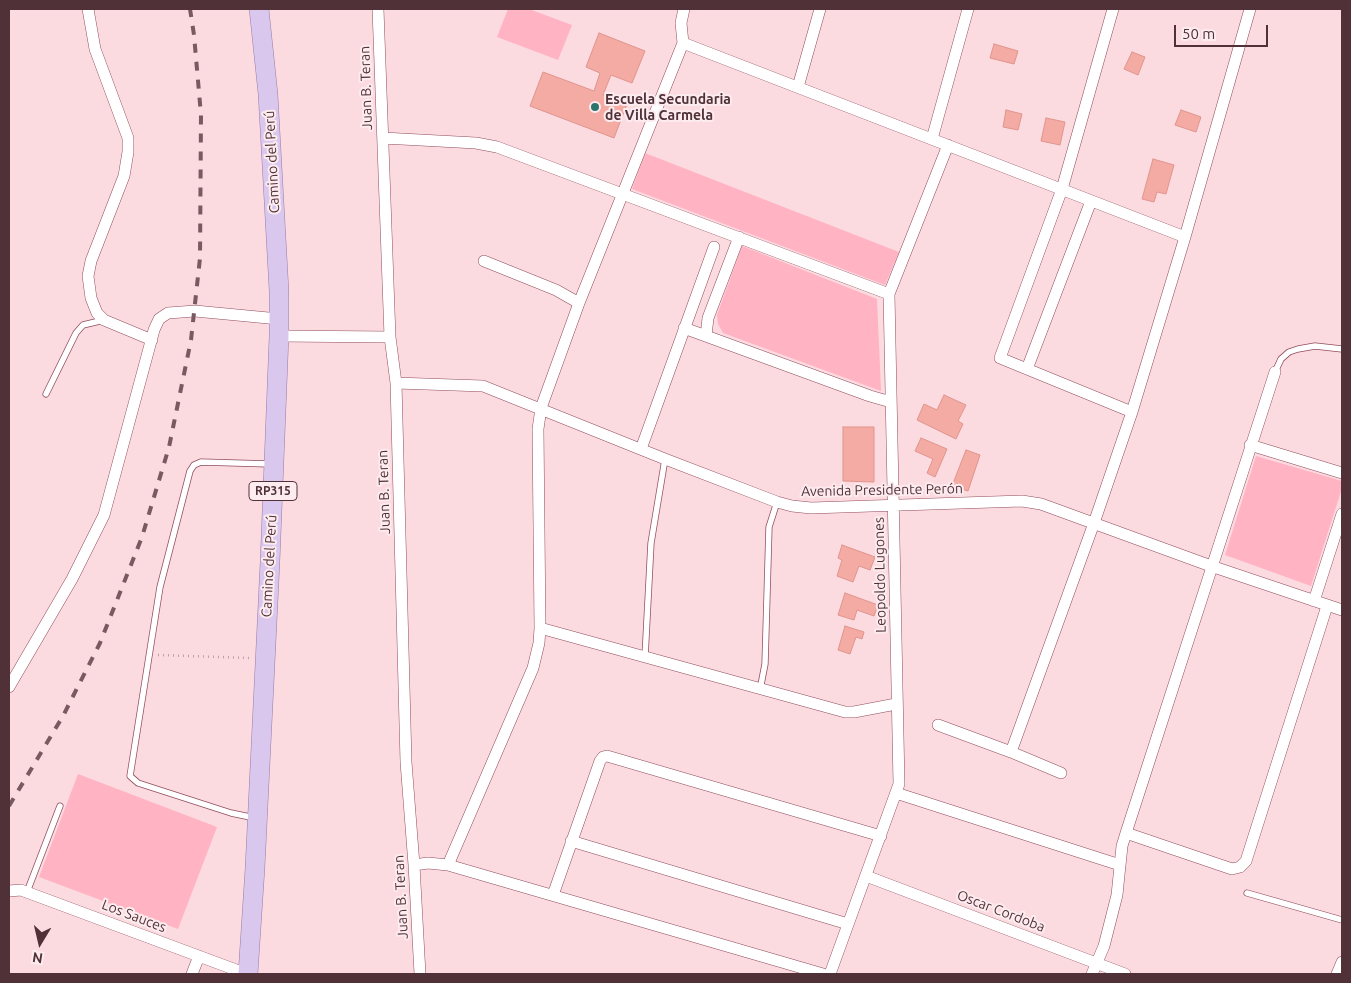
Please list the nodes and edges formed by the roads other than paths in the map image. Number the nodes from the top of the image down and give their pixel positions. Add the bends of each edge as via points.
1 (88, 9) edge
2 (259, 9) edge
3 (378, 9) edge
4 (684, 9) edge
5 (820, 9) edge
6 (968, 9) edge
7 (1113, 9) edge
8 (1250, 9) edge
9 (683, 43) junction
10 (798, 87) junction
11 (383, 138) junction
12 (932, 139) junction
13 (948, 145) junction
14 (1062, 189) junction
15 (623, 193) junction
16 (1091, 200) junction
17 (1185, 237) junction
18 (739, 238) junction
19 (714, 247) dead end
20 (484, 261) dead end
21 (889, 294) junction
22 (579, 302) junction
23 (104, 320) junction
24 (279, 328) junction
25 (684, 328) junction
26 (706, 336) junction
27 (390, 337) junction
28 (152, 340) junction
29 (1342, 349) edge
30 (1027, 369) junction
31 (1275, 372) joint
32 (396, 383) junction
33 (46, 394) dead end
34 (891, 402) junction
35 (541, 408) junction
36 (1132, 412) junction
37 (1250, 445) junction
38 (641, 449) junction
39 (665, 459) junction
40 (275, 464) junction
41 (1342, 473) edge
42 (777, 502) junction
43 (894, 505) junction
44 (1342, 514) edge
45 (1094, 523) junction
46 (1211, 566) junction
47 (1314, 601) junction
48 (1328, 606) junction
49 (1342, 610) edge
50 (540, 628) junction
51 (645, 657) junction
52 (9, 687) edge
53 (760, 690) junction
54 (896, 704) junction
55 (938, 725) dead end
56 (1011, 752) junction
57 (1061, 773) dead end
58 (896, 793) junction
59 (60, 806) dead end
60 (257, 818) junction
61 (1126, 833) junction
62 (881, 836) junction
63 (571, 841) junction
64 (414, 865) junction
65 (448, 865) junction
66 (1120, 865) junction
67 (866, 876) junction
68 (9, 890) edge
69 (27, 892) junction
70 (1247, 893) dead end
71 (553, 895) junction
72 (1342, 920) edge
73 (848, 924) junction
74 (199, 956) junction
75 (1342, 962) edge
76 (1094, 969) edge
77 (192, 974) edge
78 (248, 974) edge
79 (420, 974) edge
80 (823, 974) edge
81 (830, 974) edge
82 (1126, 974) edge
83 (1337, 974) edge

1 - 23 street via 95,49 128,138 124,176 88,276 94,305
2 - 24 main road, Camino del Perú / RP315 via 268,94
3 - 11 street, Juan B. Teran
4 - 9 street via 681,23
5 - 10 street
6 - 12 street
7 - 14 street
8 - 17 street
9 - 10 street
9 - 15 street
10 - 12 street
11 - 15 street via 497,147
11 - 27 street, Juan B. Teran
12 - 13 street
13 - 14 street
13 - 21 street, Leopoldo Lugones
14 - 16 street
14 - 30 street via 1000,358
15 - 18 street
15 - 22 street
16 - 17 street
16 - 30 street
17 - 36 street
18 - 21 street
18 - 26 street via 708,318
19 - 25 street
20 - 22 street
21 - 34 street, Leopoldo Lugones
22 - 35 street
23 - 28 street
23 - 33 lane via 83,326 76,333
24 - 27 street
24 - 28 street via 194,311 168,313 159,320
24 - 40 main road, Camino del Perú / RP315
25 - 26 street
25 - 38 street
26 - 34 street
27 - 32 street, Juan B. Teran
28 - 52 street via 104,515 72,580
29 - 31 lane via 1298,348 1281,359
30 - 36 street
31 - 37 street
32 - 35 street, Avenida Presidente Perón via 483,386
32 - 64 street, Juan B. Teran via 406,762
34 - 43 street, Leopoldo Lugones
35 - 38 street, Avenida Presidente Perón
35 - 50 street via 538,429
36 - 45 street
37 - 41 street
37 - 46 street
38 - 39 street, Avenida Presidente Perón
39 - 42 street, Avenida Presidente Perón
39 - 51 lane via 651,543
40 - 60 main road, Camino del Perú / RP315
40 - 60 lane via 201,462 190,471 160,587 130,776 138,783 231,813
42 - 43 street, Avenida Presidente Perón via 811,508
42 - 53 lane via 769,527 765,664
43 - 45 street, Avenida Presidente Perón via 1022,501 1041,504
43 - 54 street, Leopoldo Lugones
44 - 47 street
45 - 46 street, Avenida Presidente Perón
45 - 56 street
46 - 47 street, Avenida Presidente Perón
46 - 61 street
47 - 48 street, Avenida Presidente Perón
48 - 49 street, Avenida Presidente Perón
48 - 61 street via 1246,861 1240,868 1232,869
50 - 51 street
50 - 65 street via 530,680
51 - 53 street
53 - 54 street via 844,712
54 - 58 street, Leopoldo Lugones via 899,775
55 - 56 street
56 - 57 street
58 - 62 street, Leopoldo Lugones
58 - 66 street
59 - 69 lane
60 - 78 main road, Camino del Perú / RP315
61 - 66 street
62 - 63 street via 607,756 600,761
62 - 67 street, Leopoldo Lugones
63 - 71 street
63 - 73 street
64 - 65 street
64 - 79 street, Juan B. Teran
65 - 71 street
66 - 76 street via 1117,895 1104,946
67 - 73 street, Leopoldo Lugones
67 - 76 street, Oscar Cordoba
68 - 69 street, Los Sauces
69 - 74 street, Los Sauces
70 - 72 lane
71 - 80 street
73 - 81 street, Leopoldo Lugones
74 - 77 street
74 - 78 street, Los Sauces
75 - 83 street
76 - 82 street, Oscar Cordoba

